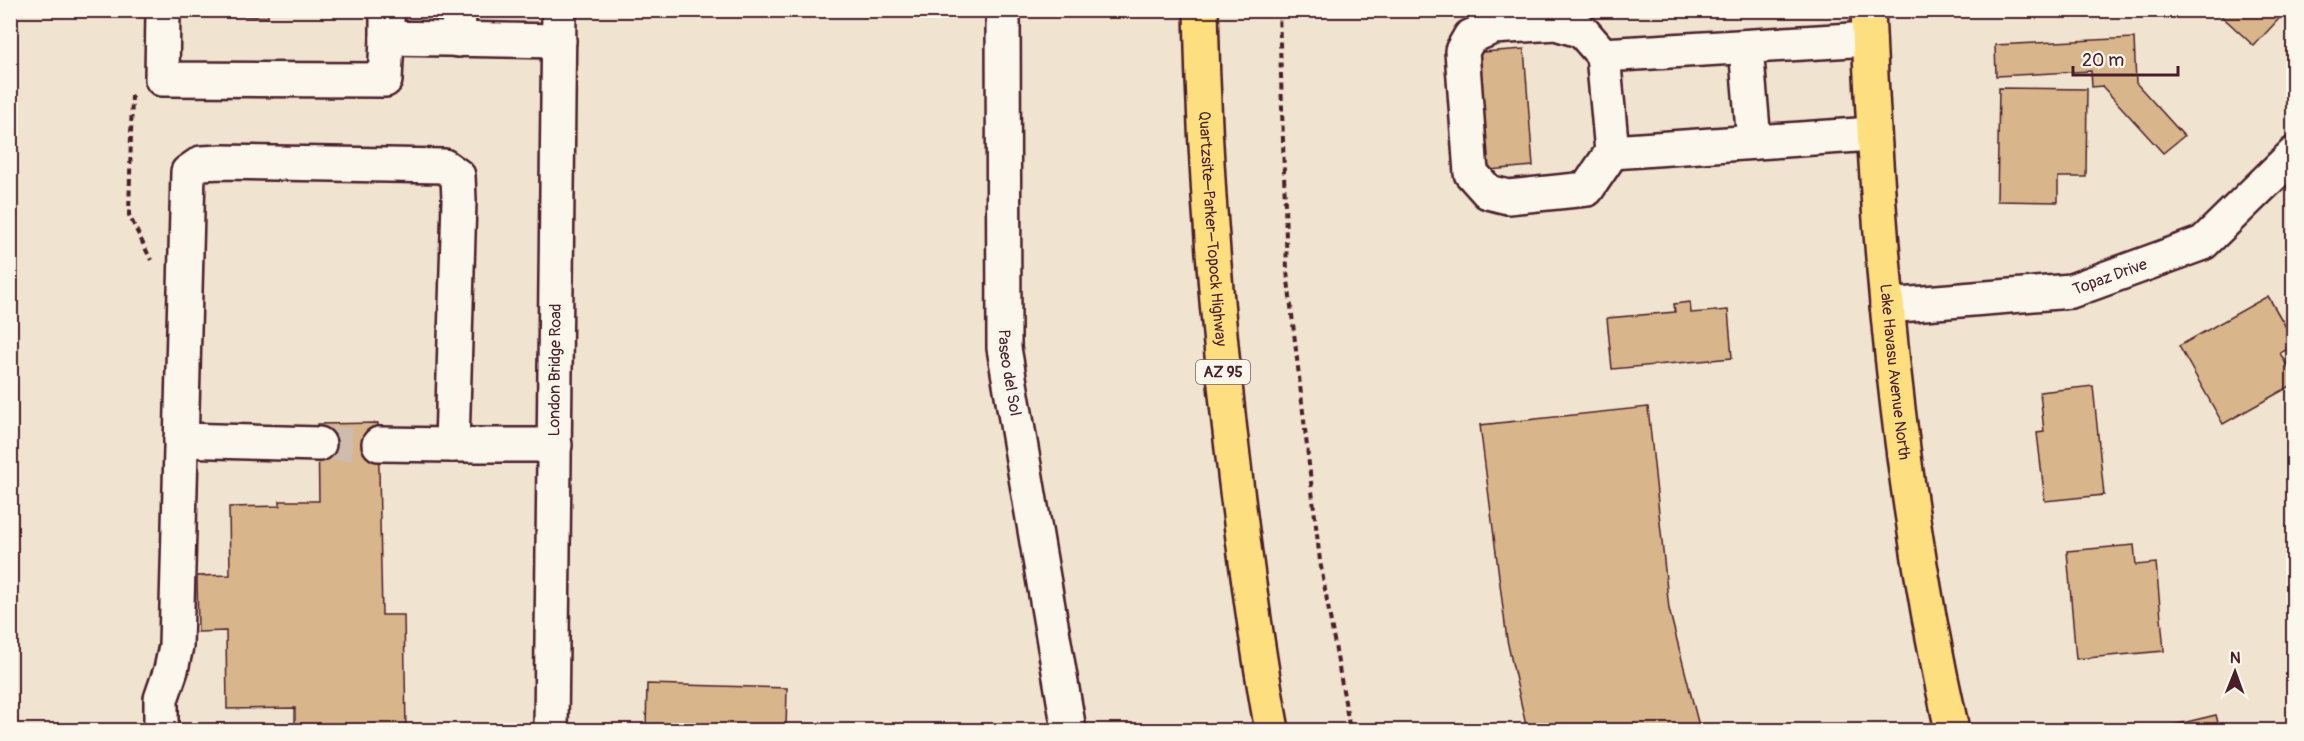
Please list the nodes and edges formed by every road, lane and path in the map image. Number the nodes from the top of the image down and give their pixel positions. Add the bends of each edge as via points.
1 (163, 10) edge
2 (1003, 10) edge
3 (1201, 10) edge
4 (1279, 10) edge
5 (387, 24) edge
6 (459, 25) edge
7 (1868, 25) edge
8 (559, 26) edge
9 (1746, 47) junction
10 (1603, 55) junction
11 (132, 90) dead end
12 (1872, 134) junction
13 (1754, 142) junction
14 (1612, 152) junction
15 (2294, 154) edge
16 (154, 266) dead end
17 (1887, 306) junction
18 (181, 440) junction
19 (319, 444) tunnel mouth
20 (379, 444) tunnel mouth
21 (452, 445) junction
22 (555, 445) junction
23 (161, 730) edge
24 (550, 730) edge
25 (1070, 730) edge
26 (1272, 730) edge
27 (1350, 730) edge
28 (1952, 730) edge

1 - 5 street via 162,79 385,80
2 - 25 street, Paseo del Sol via 1004,348
3 - 26 main road, Quartzsite–Parker–Topock Highway / AZ 95 via 1211,237 1226,398 1245,559
4 - 27 path via 1287,271 1320,561
5 - 6 street
6 - 8 street
7 - 9 street
7 - 12 main road, Lake Havasu Avenue North
8 - 22 street, London Bridge Road
9 - 10 street
9 - 13 street
10 - 14 street
10 - 14 street via 1582,32 1556,23 1493,27 1470,37 1461,51 1471,173 1488,192 1508,197 1587,189
11 - 16 path via 129,215
12 - 13 street
12 - 17 main road, Lake Havasu Avenue North
13 - 14 street
15 - 17 street, Topaz Drive via 2203,243 2071,291
17 - 28 main road, Lake Havasu Avenue North via 1922,569
18 - 19 street
18 - 21 street via 188,172 201,163 222,162 444,166 458,176 459,200
18 - 23 street via 176,646 161,699
20 - 21 street
21 - 22 street
22 - 24 street, London Bridge Road

